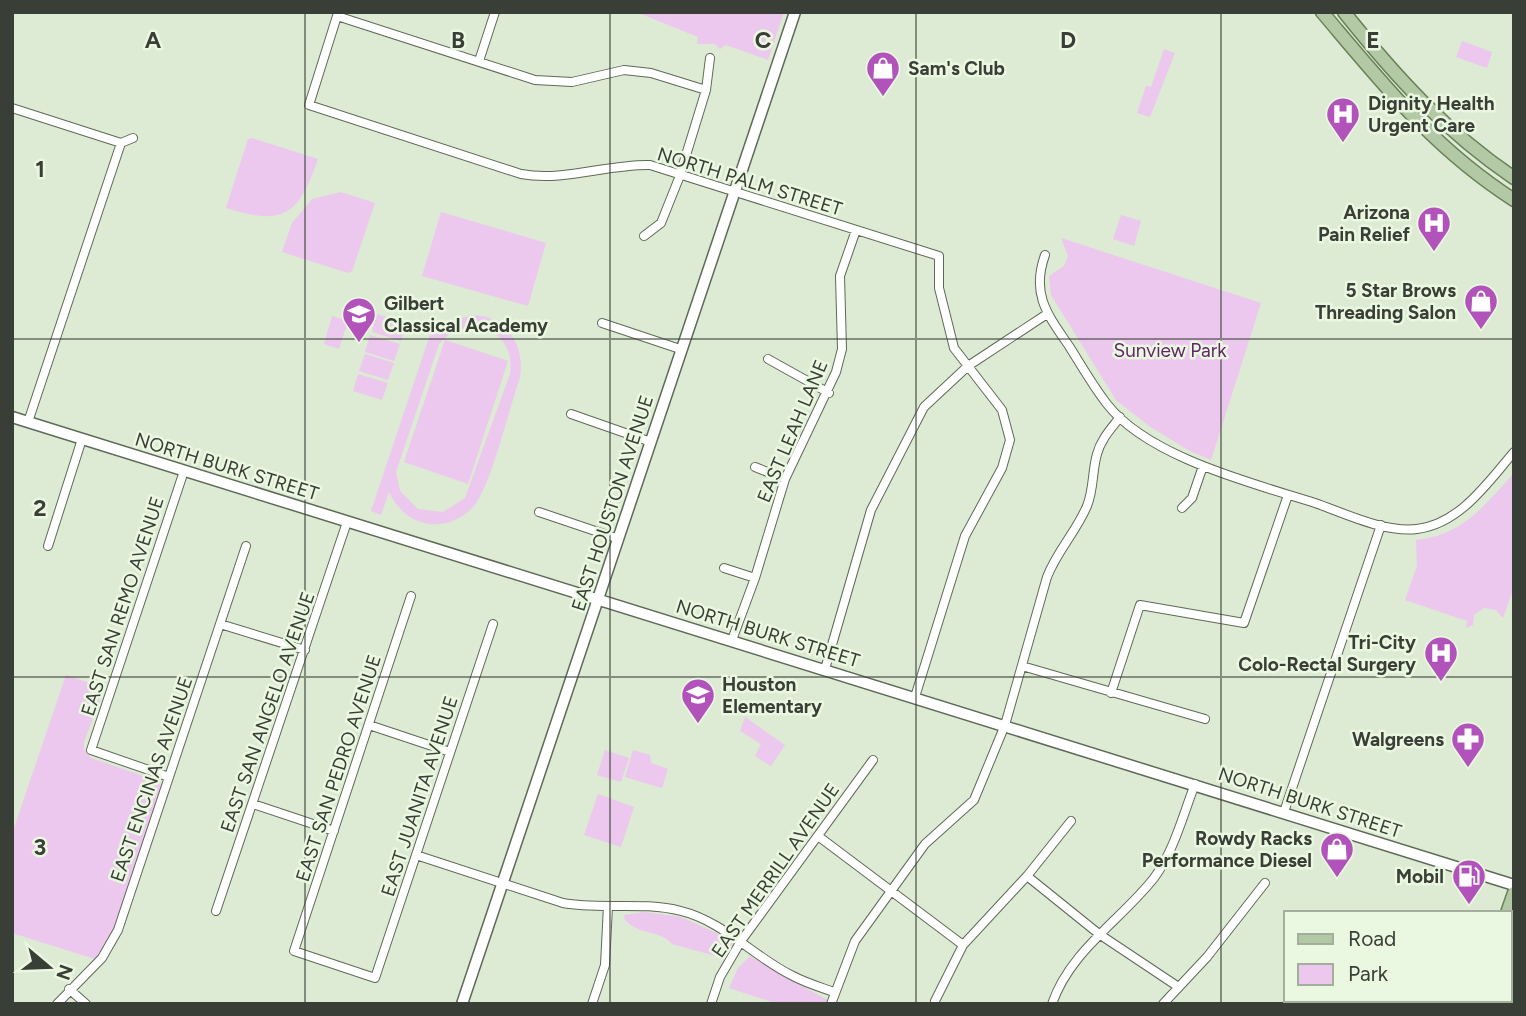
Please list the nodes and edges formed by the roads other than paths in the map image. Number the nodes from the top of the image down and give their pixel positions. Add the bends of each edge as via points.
1 (495, 12) edge
2 (795, 12) edge
3 (1322, 12) edge
4 (1344, 12) edge
5 (710, 58) dead end
6 (479, 61) junction
7 (706, 90) junction
8 (12, 108) edge
9 (133, 138) dead end
10 (121, 143) junction
11 (680, 174) junction
12 (1514, 178) edge
13 (734, 191) junction
14 (1514, 200) edge
15 (856, 230) junction
16 (644, 236) dead end
17 (1045, 255) dead end
18 (1047, 314) junction
19 (602, 323) dead end
20 (680, 349) junction
21 (768, 359) dead end
22 (968, 366) junction
23 (829, 393) junction
24 (571, 414) dead end
25 (12, 417) edge
26 (1120, 417) junction
27 (28, 422) junction
28 (82, 439) junction
29 (651, 442) junction
30 (1514, 452) edge
31 (1203, 466) junction
32 (755, 467) dead end
33 (184, 471) junction
34 (785, 479) junction
35 (1288, 495) junction
36 (1182, 508) dead end
37 (539, 512) dead end
38 (347, 523) junction
39 (1381, 524) junction
40 (619, 539) junction
41 (48, 546) dead end
42 (246, 546) dead end
43 (724, 568) dead end
44 (755, 578) junction
45 (411, 596) dead end
46 (599, 600) junction
47 (220, 624) junction
48 (493, 624) dead end
49 (732, 640) junction
50 (305, 650) junction
51 (1022, 666) junction
52 (825, 669) junction
53 (1111, 693) junction
54 (915, 696) junction
55 (1205, 719) dead end
56 (369, 725) junction
57 (1005, 725) junction
58 (450, 752) junction
59 (873, 760) dead end
60 (169, 777) junction
61 (1195, 784) junction
62 (253, 804) junction
63 (1284, 811) junction
64 (1072, 821) dead end
65 (334, 831) junction
66 (818, 836) junction
67 (416, 855) junction
68 (1027, 876) junction
69 (503, 883) junction
70 (1265, 883) dead end
71 (1514, 885) edge
72 (892, 890) junction
73 (1514, 894) edge
74 (608, 905) junction
75 (216, 911) dead end
76 (1508, 911) edge
77 (1099, 933) junction
78 (741, 941) junction
79 (963, 945) junction
80 (375, 978) joint
81 (1177, 986) junction
82 (69, 989) junction
83 (834, 992) junction
84 (935, 1001) dead end
85 (57, 1004) edge
86 (86, 1004) edge
87 (463, 1004) edge
88 (592, 1004) edge
89 (711, 1004) edge
90 (831, 1004) edge
91 (1052, 1004) edge
92 (1163, 1004) edge

1 - 6 street
2 - 13 street, EAST HOUSTON AVENUE
3 - 14 main road via 1415,121 1466,167
4 - 12 main road via 1418,100 1459,139
5 - 7 street
6 - 7 street via 554,83 624,70 665,76
6 - 11 street, NORTH PALM STREET via 338,16 309,105 521,174 565,177 635,164
7 - 11 street
8 - 10 street
9 - 10 street
10 - 27 street
11 - 13 street, NORTH PALM STREET
11 - 16 street via 661,223
13 - 15 street, NORTH PALM STREET
13 - 20 street, EAST HOUSTON AVENUE
15 - 22 street, NORTH PALM STREET via 939,256 939,288 954,348
15 - 23 street, EAST LEAH LANE via 840,276 842,349
17 - 18 street via 1038,275
18 - 22 street
18 - 26 street via 1107,405
19 - 20 street
20 - 29 street, EAST HOUSTON AVENUE
21 - 23 street
22 - 52 street via 924,407 878,493
22 - 54 street via 1002,410 1010,440 1002,468 965,536
23 - 34 street, EAST LEAH LANE
24 - 29 street
25 - 27 street, NORTH BURK STREET
26 - 31 street via 1173,453
26 - 51 street via 1099,447 1092,495 1047,577
27 - 28 street, NORTH BURK STREET
28 - 33 street, NORTH BURK STREET
28 - 41 street
29 - 40 street, EAST HOUSTON AVENUE
30 - 39 street via 1468,503 1444,521 1416,530
31 - 35 street
31 - 36 street via 1192,498
32 - 34 street
33 - 38 street, NORTH BURK STREET
33 - 60 street, EAST SAN REMO AVENUE via 91,750
34 - 44 street, EAST LEAH LANE
35 - 39 street
35 - 53 street via 1244,623 1140,605
37 - 40 street
38 - 46 street, NORTH BURK STREET
38 - 50 street, EAST SAN ANGELO AVENUE
39 - 63 street
40 - 46 street, EAST HOUSTON AVENUE
42 - 47 street, EAST ENCINAS AVENUE
43 - 44 street
44 - 49 street, EAST LEAH LANE
45 - 56 street, EAST SAN PEDRO AVENUE
46 - 49 street, NORTH BURK STREET
46 - 69 street, EAST HOUSTON AVENUE
47 - 50 street
47 - 60 street, EAST ENCINAS AVENUE
48 - 58 street, EAST JUANITA AVENUE
49 - 52 street, NORTH BURK STREET
50 - 62 street, EAST SAN ANGELO AVENUE
51 - 53 street
51 - 57 street
52 - 54 street, NORTH BURK STREET
53 - 55 street
54 - 57 street, NORTH BURK STREET
56 - 58 street
56 - 65 street, EAST SAN PEDRO AVENUE
57 - 61 street, NORTH BURK STREET
57 - 72 street via 974,800 925,844
58 - 67 street, EAST JUANITA AVENUE
59 - 66 street, EAST MERRILL AVENUE
60 - 82 street, EAST ENCINAS AVENUE via 118,930 102,958
61 - 63 street, NORTH BURK STREET
61 - 77 street via 1155,876
62 - 65 street
62 - 75 street, EAST SAN ANGELO AVENUE
63 - 71 street, NORTH BURK STREET
64 - 68 street
65 - 80 street, EAST SAN PEDRO AVENUE via 294,951
66 - 72 street
66 - 78 street, EAST MERRILL AVENUE
67 - 69 street
67 - 80 street, EAST JUANITA AVENUE
68 - 77 street
68 - 79 street
69 - 74 street via 563,903
69 - 87 street, EAST HOUSTON AVENUE
70 - 81 street via 1207,957
72 - 79 street
72 - 83 street via 855,941
73 - 76 main road
74 - 78 street via 684,911
74 - 88 street via 605,965
77 - 81 street
77 - 91 street
78 - 83 street via 792,976
78 - 89 street, EAST MERRILL AVENUE
79 - 84 street
81 - 92 street
82 - 85 street, EAST ENCINAS AVENUE
82 - 86 street
83 - 90 street

